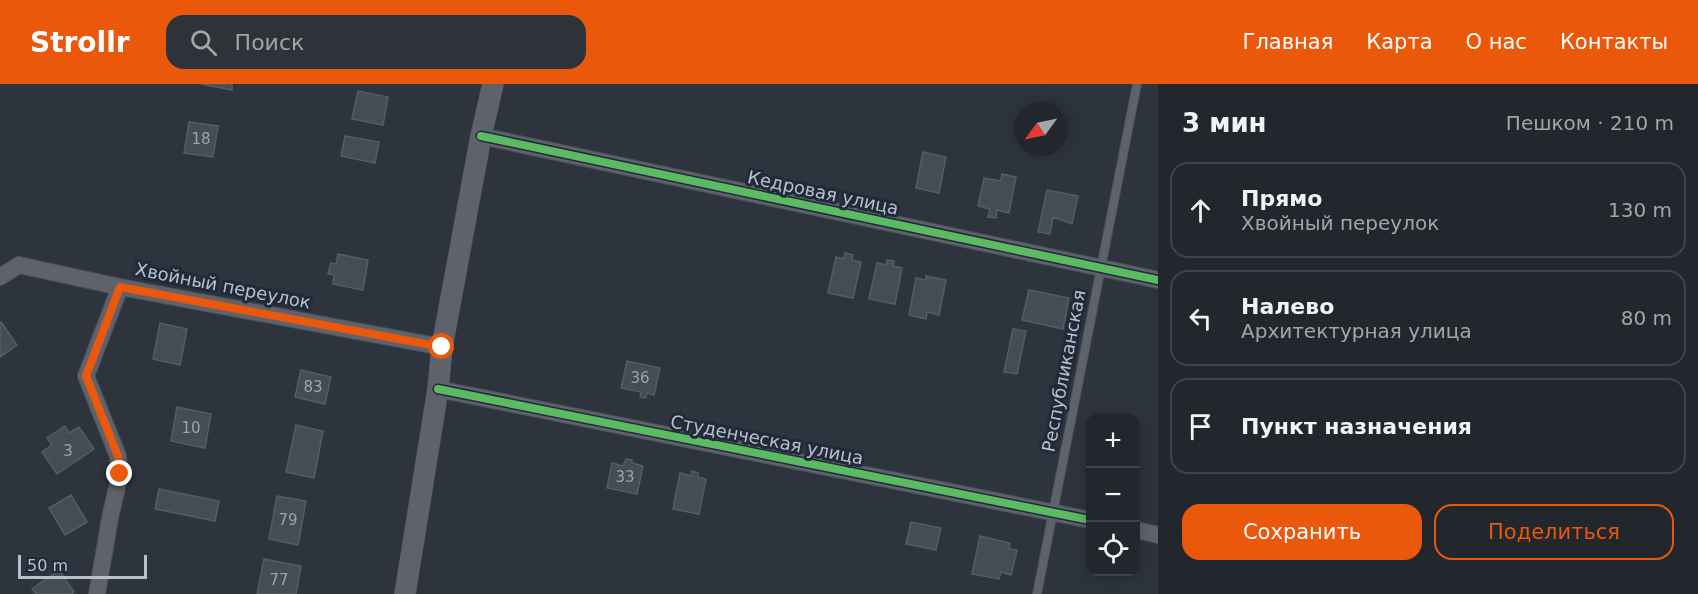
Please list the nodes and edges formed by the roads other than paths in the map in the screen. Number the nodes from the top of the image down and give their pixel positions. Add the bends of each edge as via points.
1 (493, 84) edge
2 (1137, 84) edge
3 (481, 136) junction
4 (1102, 268) junction
5 (0, 277) edge
6 (1158, 280) edge
7 (120, 287) junction
8 (442, 347) junction
9 (438, 389) junction
10 (1053, 512) junction
11 (1086, 519) edge
12 (1140, 531) edge
13 (1158, 535) edge
14 (97, 594) edge
15 (405, 594) edge
16 (1037, 594) edge

1 - 3 street
2 - 4 lane, Республиканская
3 - 4 street, Кедровая улица
3 - 8 street
4 - 6 street, Кедровая улица
4 - 10 lane, Республиканская
5 - 7 street, Хвойный переулок via 19,265
7 - 8 street, Хвойный переулок
7 - 14 street via 86,376 118,456 120,474
8 - 9 street
9 - 10 street, Студенческая улица
9 - 15 street
10 - 11 street, Студенческая улица
10 - 16 lane, Республиканская
12 - 13 street

